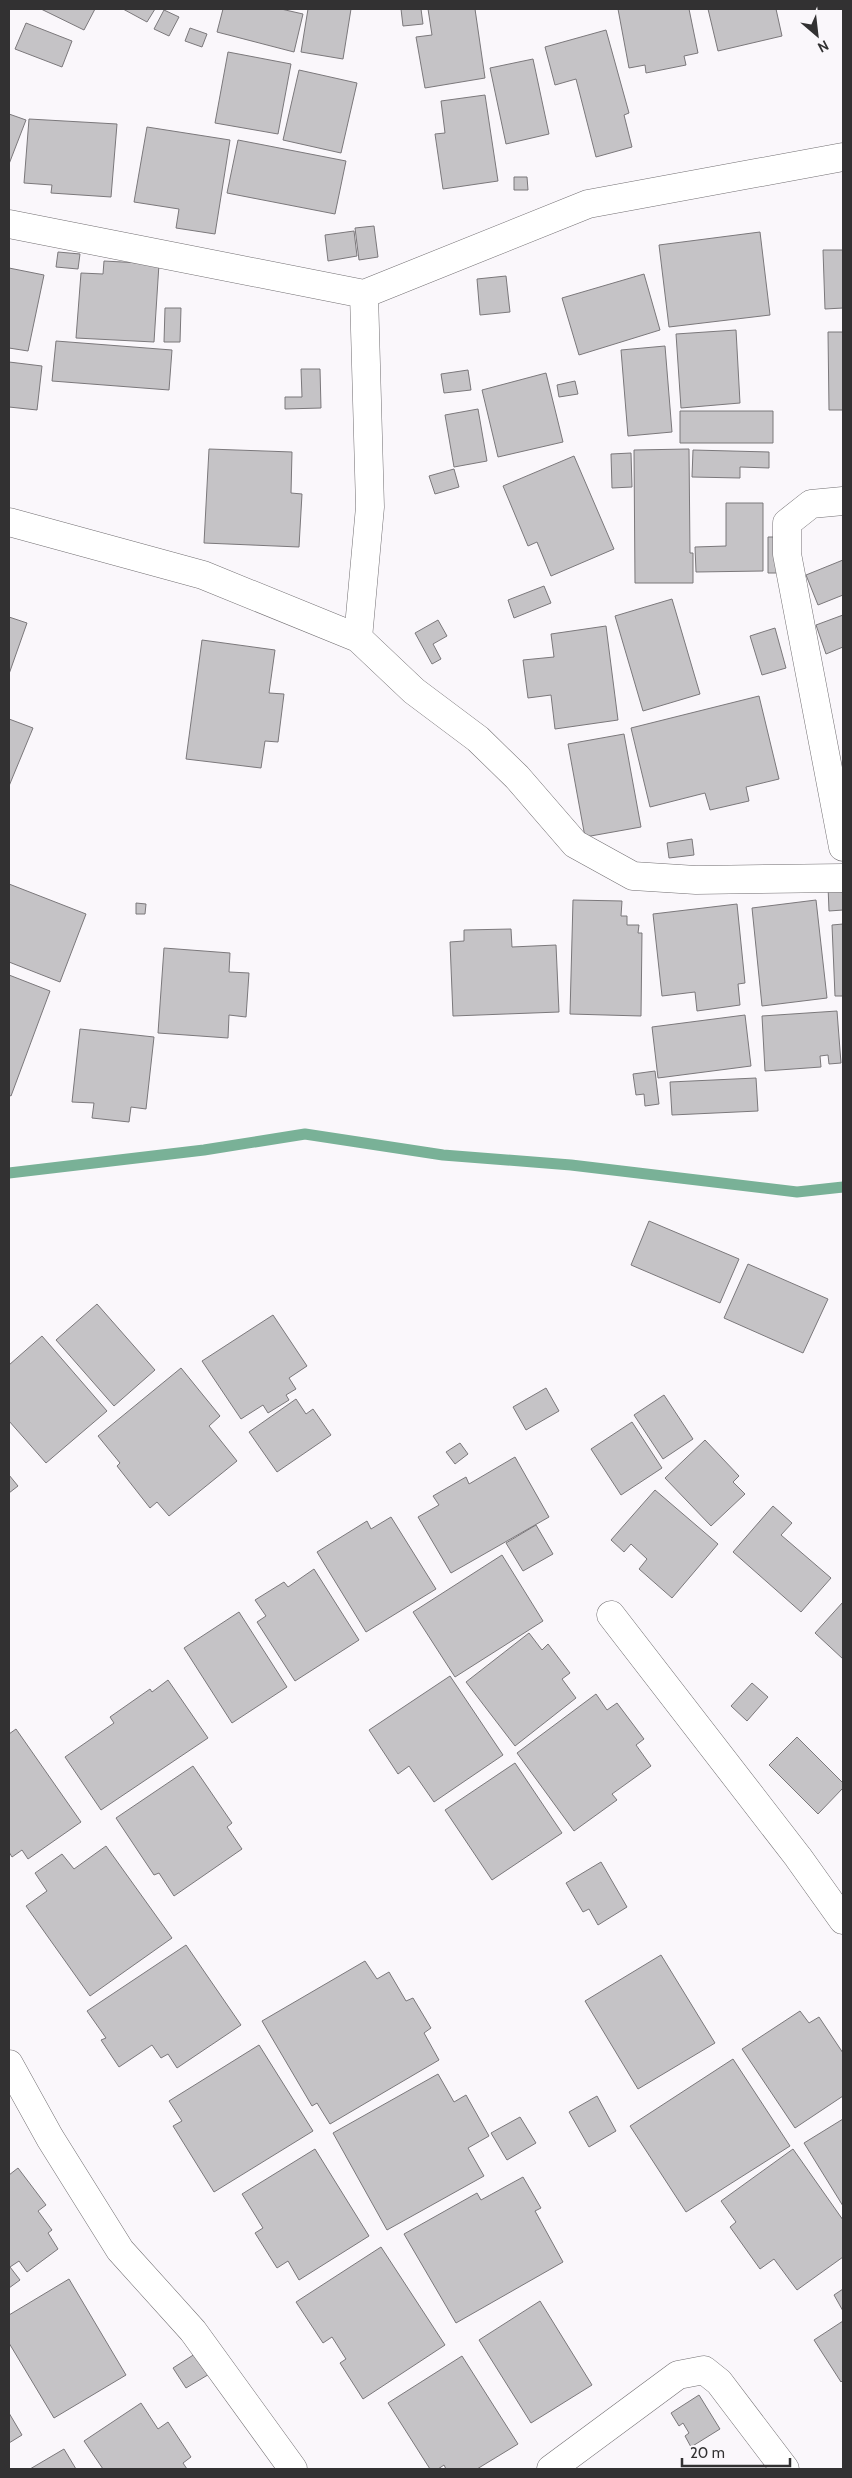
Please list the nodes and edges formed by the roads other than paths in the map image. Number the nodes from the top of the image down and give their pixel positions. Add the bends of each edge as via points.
1 (843, 157) edge
2 (9, 224) edge
3 (364, 294) junction
4 (843, 501) edge
5 (9, 522) edge
6 (358, 638) junction
7 (843, 847) edge
8 (843, 878) edge
9 (611, 1615) dead end
10 (843, 1920) edge
11 (9, 2064) edge
12 (293, 2469) edge
13 (551, 2469) edge
14 (785, 2469) edge

1 - 3 street via 588,204
2 - 3 street
3 - 6 street via 370,507
4 - 7 street via 812,504 786,523 787,554
5 - 6 street via 203,574
6 - 8 street via 414,691 478,739 517,777 575,844 633,876 696,880
9 - 10 street via 798,1856
11 - 12 street via 50,2138 120,2250 193,2331
13 - 14 street via 678,2375 704,2370 719,2382

